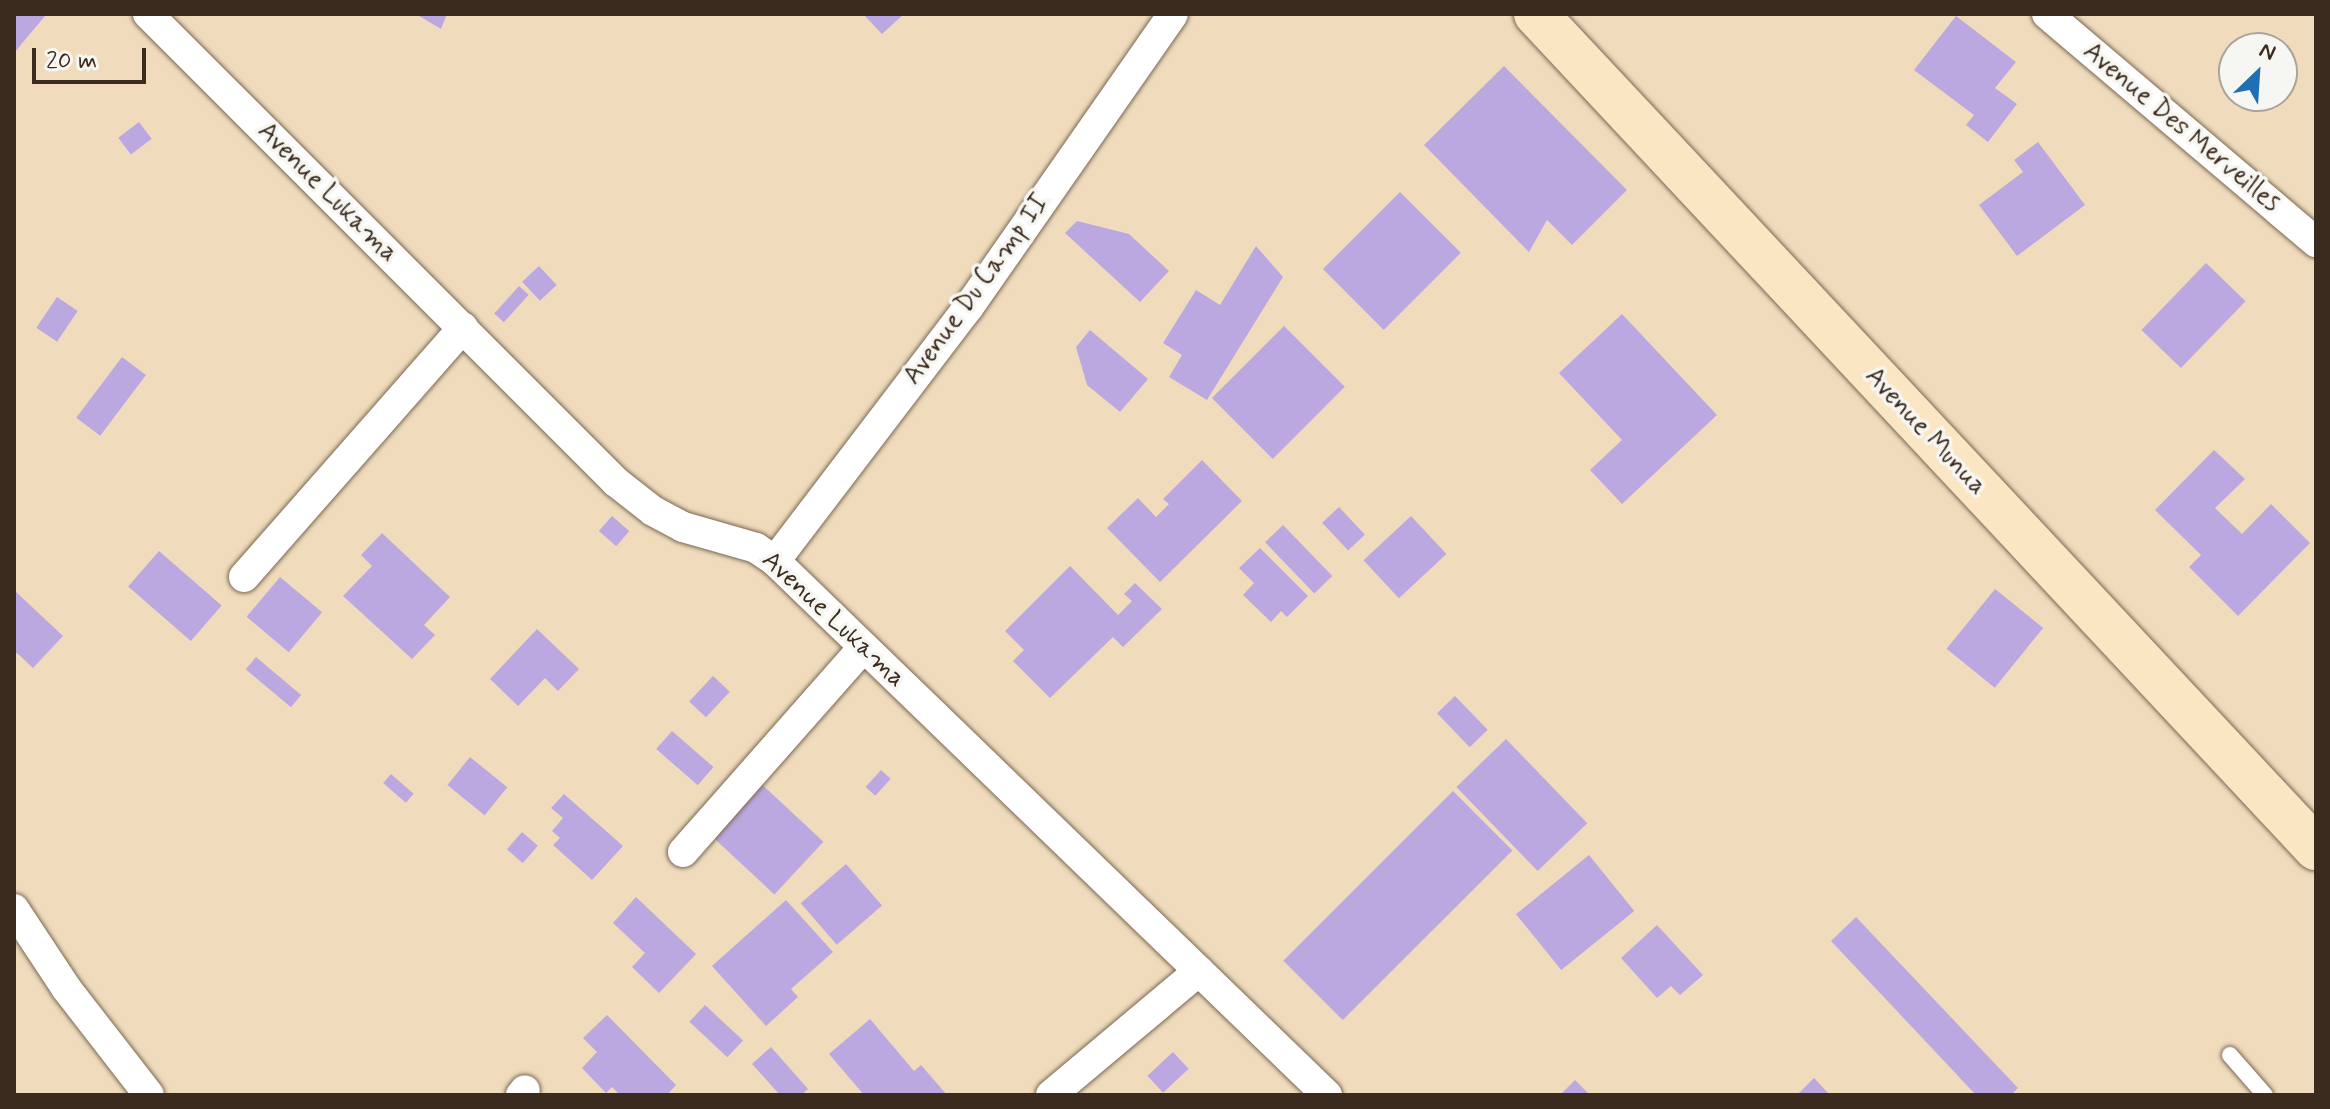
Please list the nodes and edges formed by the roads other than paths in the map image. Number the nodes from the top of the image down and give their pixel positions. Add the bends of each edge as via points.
1 (148, 14) edge
2 (1173, 14) edge
3 (1536, 14) edge
4 (2056, 17) edge
5 (2316, 242) edge
6 (463, 328) junction
7 (775, 561) junction
8 (244, 577) dead end
9 (864, 647) junction
10 (2316, 848) edge
11 (683, 852) dead end
12 (14, 909) edge
13 (1199, 971) junction
14 (2230, 1055) dead end
15 (149, 1095) edge
16 (1051, 1095) edge
17 (1327, 1095) edge
18 (2265, 1095) edge

1 - 6 street, Avenue Lukama
2 - 7 street, Avenue Du Camp II via 968,308
3 - 10 main road, Avenue Munua
4 - 5 street, Avenue Des Merveilles
6 - 7 street, Avenue Lukama via 616,482 653,511 683,527 756,548
6 - 8 street
7 - 9 street, Avenue Lukama
9 - 11 street
9 - 13 street, Avenue Lukama
12 - 15 street via 66,988
13 - 16 street
13 - 17 street, Avenue Lukama
14 - 18 lane

